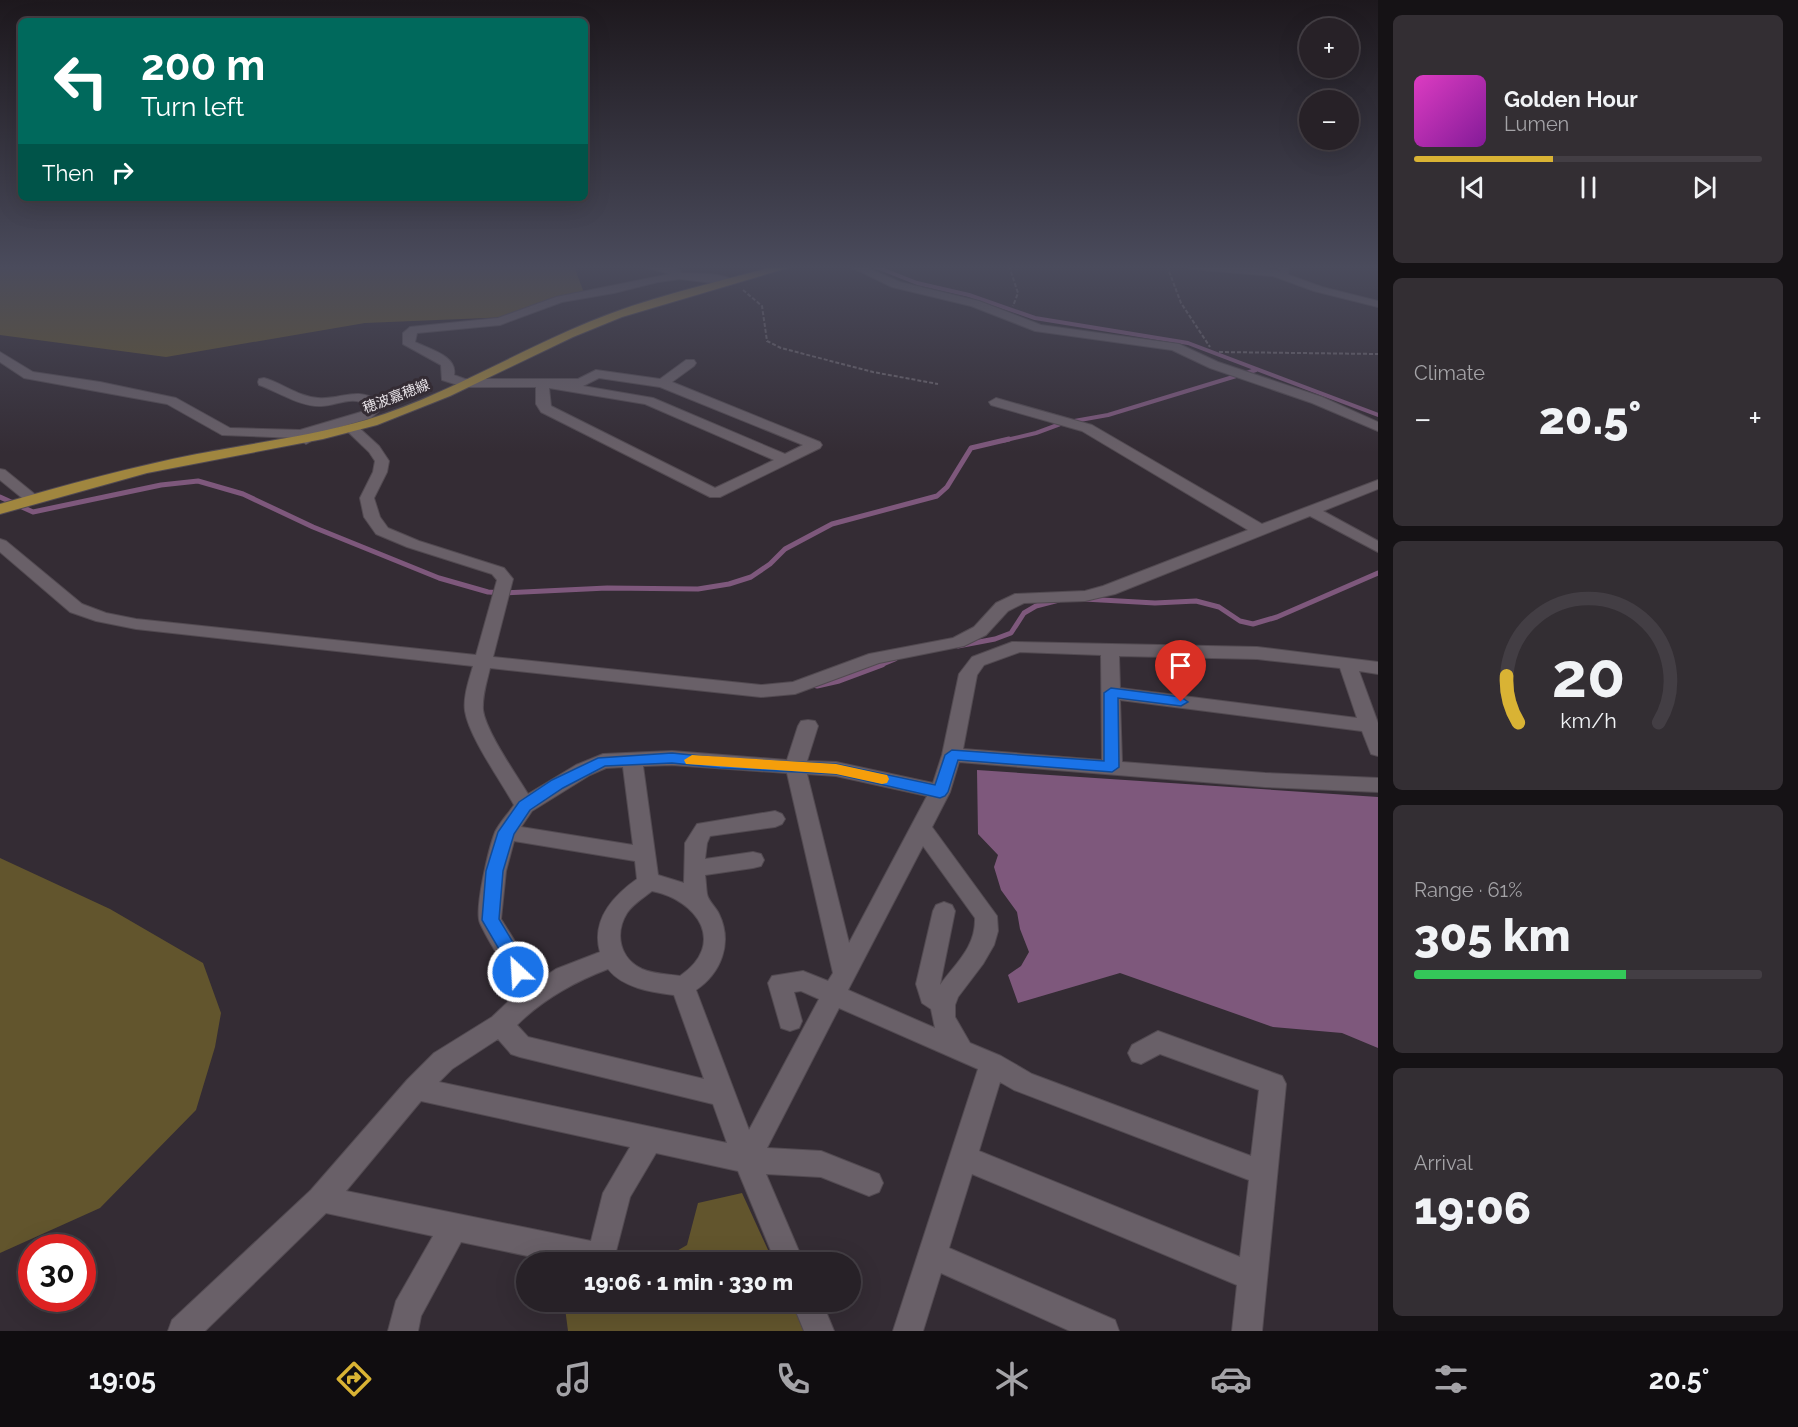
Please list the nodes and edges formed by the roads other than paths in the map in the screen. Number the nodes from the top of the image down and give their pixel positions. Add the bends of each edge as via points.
1 (426, 328) edge
2 (589, 328) edge
3 (1040, 328) edge
4 (0, 356) edge
5 (690, 363) dead end
6 (264, 382) dead end
7 (464, 383) junction
8 (542, 383) junction
9 (663, 383) junction
10 (996, 402) dead end
11 (1378, 427) edge
12 (351, 428) junction
13 (304, 437) junction
14 (787, 460) junction
15 (0, 473) edge
16 (1378, 484) edge
17 (32, 499) junction
18 (0, 509) edge
19 (1312, 511) junction
20 (1260, 530) junction
21 (0, 544) edge
22 (1378, 547) edge
23 (1110, 650) junction
24 (483, 661) junction
25 (1347, 663) junction
26 (1378, 668) edge
27 (1111, 693) junction
28 (808, 726) dead end
29 (1370, 726) junction
30 (1378, 749) edge
31 (952, 755) junction
32 (632, 759) junction
33 (795, 766) junction
34 (1112, 767) junction
35 (1378, 785) edge
36 (940, 792) junction
37 (525, 806) junction
38 (775, 819) dead end
39 (921, 828) junction
40 (506, 832) junction
41 (644, 855) junction
42 (753, 860) dead end
43 (696, 868) junction
44 (648, 882) junction
45 (696, 899) junction
46 (944, 911) dead end
47 (612, 957) junction
48 (840, 983) junction
49 (683, 986) junction
50 (522, 1004) junction
51 (942, 1004) junction
52 (790, 1021) dead end
53 (501, 1024) junction
54 (961, 1050) junction
55 (1141, 1053) dead end
56 (992, 1064) junction
57 (416, 1088) junction
58 (724, 1095) junction
59 (649, 1139) junction
60 (964, 1158) junction
61 (747, 1160) junction
62 (1263, 1173) junction
63 (869, 1183) dead end
64 (321, 1199) junction
65 (454, 1226) junction
66 (785, 1252) edge
67 (933, 1255) junction
68 (1253, 1277) junction
69 (811, 1312) edge
70 (183, 1331) edge
71 (403, 1331) edge
72 (819, 1331) edge
73 (908, 1331) edge
74 (1104, 1331) edge
75 (1247, 1331) edge

1 - 7 street via 409,333 409,344 447,363 447,377
2 - 7 main road, 穂波嘉穂線
3 - 11 street via 1175,346
4 - 13 street via 29,375 171,401 227,432
5 - 9 street
6 - 13 street via 315,402 359,397 373,404 373,410 366,415
7 - 8 street
7 - 12 main road, 穂波嘉穂線 via 396,414
8 - 9 street via 585,382 596,374
8 - 14 street via 648,401
8 - 14 street via 546,409 715,494
9 - 14 street via 815,445
10 - 20 street via 1087,428
12 - 13 main road, 穂波嘉穂線
12 - 24 street via 382,461 368,498 372,517 382,531 498,571 506,579
13 - 17 main road, 穂波嘉穂線 via 89,481
15 - 17 street
16 - 19 street
17 - 18 main road, 穂波嘉穂線
19 - 20 street
19 - 22 street
20 - 24 street via 1109,590 1086,596 1021,598 1002,607 980,631 958,642 875,658 795,688 761,691
21 - 24 street via 76,608 102,617 136,624
23 - 25 street via 1257,653
23 - 27 street
23 - 31 street via 1018,646 978,661 968,674
24 - 37 street via 474,710 480,728
25 - 26 street
25 - 29 street
27 - 29 street
27 - 34 street
28 - 33 street
29 - 30 street
31 - 34 street
31 - 36 street
32 - 33 street
32 - 37 street via 603,761
32 - 41 street
33 - 36 street via 836,769
33 - 48 street
34 - 35 street
36 - 39 street
37 - 40 street
38 - 43 street via 704,829 695,846
39 - 48 street
39 - 51 street via 986,916 988,927 984,943
40 - 41 street
40 - 50 street via 495,871 490,920 514,959 522,985
41 - 44 street
42 - 43 street
43 - 45 street
44 - 45 street via 681,890
44 - 47 street via 619,907 610,925
45 - 49 street via 715,930 714,950 702,972
46 - 51 street via 928,984 930,996
47 - 49 street via 623,970 638,977
47 - 50 street via 564,976
48 - 52 street via 780,983
48 - 54 street
48 - 61 street
49 - 58 street
50 - 53 street
51 - 54 street via 943,1018
53 - 57 street via 443,1061
53 - 58 street via 520,1046
54 - 56 street
55 - 62 street via 1158,1042 1273,1084
56 - 60 street
56 - 62 street via 1023,1082
57 - 59 street
57 - 64 street
58 - 61 street
59 - 61 street
59 - 65 street via 617,1193 601,1257
60 - 67 street
60 - 68 street
61 - 63 street via 821,1164
61 - 66 street
62 - 68 street
64 - 65 street
64 - 70 street
65 - 71 street via 406,1312
67 - 73 street
67 - 74 street
68 - 75 street
69 - 72 street

